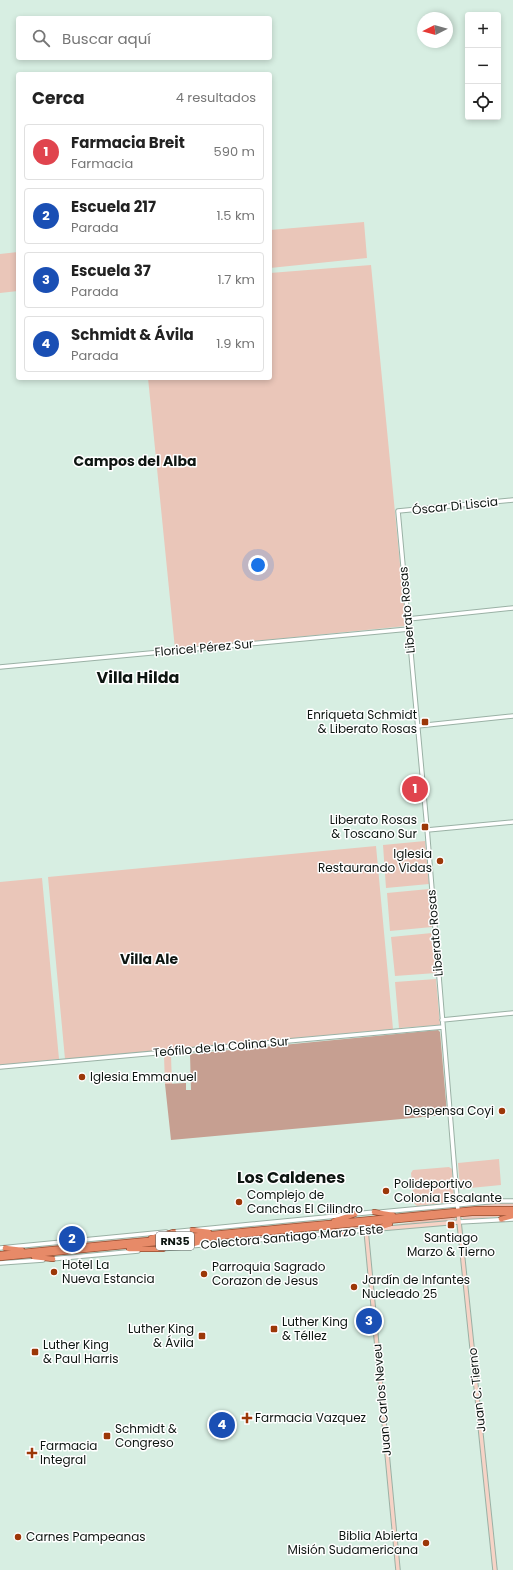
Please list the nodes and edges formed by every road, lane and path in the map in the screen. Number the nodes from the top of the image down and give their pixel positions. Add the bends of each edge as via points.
1 (513, 500) edge
2 (398, 511) joint
3 (513, 608) edge
4 (408, 619) junction
5 (408, 629) junction
6 (0, 667) edge
7 (513, 716) edge
8 (418, 726) junction
9 (513, 822) edge
10 (427, 830) junction
11 (513, 1013) edge
12 (442, 1020) junction
13 (443, 1027) junction
14 (0, 1067) edge
15 (513, 1201) edge
16 (457, 1204) junction
17 (513, 1209) edge
18 (374, 1212) junction
19 (458, 1213) junction
20 (513, 1213) edge
21 (355, 1214) junction
22 (432, 1215) junction
23 (513, 1216) edge
24 (501, 1219) junction
25 (513, 1219) edge
26 (459, 1222) junction
27 (270, 1223) junction
28 (300, 1226) junction
29 (192, 1230) junction
30 (294, 1230) junction
31 (366, 1230) junction
32 (372, 1230) junction
33 (251, 1231) junction
34 (271, 1231) junction
35 (174, 1232) junction
36 (342, 1233) junction
37 (243, 1235) junction
38 (272, 1239) junction
39 (110, 1244) junction
40 (183, 1247) junction
41 (2, 1248) edge
42 (66, 1248) junction
43 (92, 1249) junction
44 (163, 1249) junction
45 (0, 1254) edge
46 (0, 1259) edge
47 (52, 1259) junction
48 (0, 1263) edge
49 (398, 1570) edge
50 (495, 1570) edge

1 - 2 street, Óscar Di Liscia
2 - 4 street, Liberato Rosas
3 - 4 street
4 - 5 street, Liberato Rosas
5 - 6 street, Floricel Pérez Sur
5 - 8 street, Liberato Rosas
7 - 8 street
8 - 10 street, Liberato Rosas
9 - 10 street
10 - 12 street, Liberato Rosas
11 - 12 street
12 - 13 street, Liberato Rosas
13 - 14 street, Teófilo de la Colina Sur
13 - 16 street, Liberato Rosas
15 - 16 street, Colectora Santiago Marzo Este
16 - 18 street, Colectora Santiago Marzo Este
16 - 19 street, Liberato Rosas
17 - 19 highway, RN35
18 - 21 street, Colectora Santiago Marzo Este
18 - 22 highway via 389,1215
19 - 20 highway, RN35
19 - 22 highway, RN35
19 - 26 main road, Juan C. Tierno
21 - 27 street, Colectora Santiago Marzo Este
21 - 28 highway
22 - 28 highway, RN35
22 - 30 highway, RN35
22 - 32 highway via 386,1224
23 - 24 highway
24 - 25 street, Colectora Santiago Marzo Este
24 - 26 street, Colectora Santiago Marzo Este
26 - 32 main road, Colectora Santiago Marzo Este
26 - 50 main road, Juan C. Tierno
27 - 29 street, Colectora Santiago Marzo Este
27 - 34 street
28 - 34 highway, RN35
29 - 33 highway
29 - 35 street, Colectora Santiago Marzo Este
30 - 34 highway, RN35
30 - 36 highway via 332,1230
31 - 32 main road, Colectora Santiago Marzo Este
31 - 36 street, Colectora Santiago Marzo Este
31 - 49 main road, Juan Carlos Neveu
33 - 34 highway, RN35
33 - 39 highway, RN35
34 - 37 highway, RN35
34 - 38 street
35 - 39 highway
35 - 41 street, Colectora Santiago Marzo Este
36 - 38 street, Colectora Santiago Marzo Este
37 - 40 highway via 224,1240 196,1242
37 - 43 highway, RN35
38 - 40 street, Colectora Santiago Marzo Este
39 - 42 highway, RN35
40 - 44 street, Colectora Santiago Marzo Este
41 - 42 highway
42 - 45 highway, RN35
43 - 44 highway
43 - 46 highway, RN35
44 - 47 street, Colectora Santiago Marzo Este
46 - 47 highway
47 - 48 street, Colectora Santiago Marzo Este

